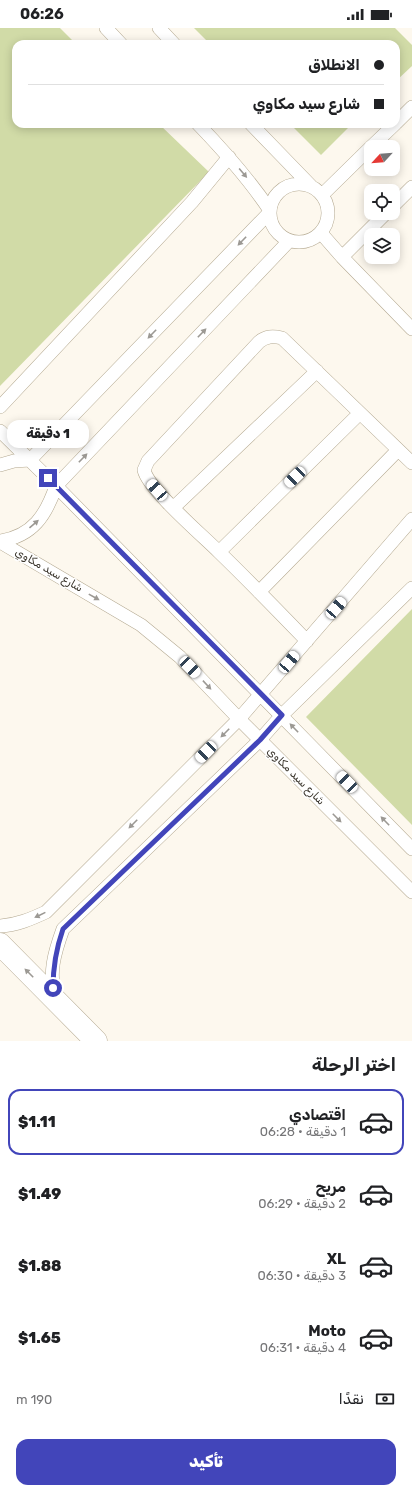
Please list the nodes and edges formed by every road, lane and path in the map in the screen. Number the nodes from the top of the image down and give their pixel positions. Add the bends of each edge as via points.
1 (106, 28) edge
2 (158, 28) edge
3 (118, 40) edge
4 (170, 40) edge
5 (412, 107) edge
6 (400, 118) edge
7 (202, 128) edge
8 (255, 128) edge
9 (390, 128) edge
10 (378, 140) edge
11 (364, 154) edge
12 (229, 157) junction
13 (311, 186) junction
14 (412, 187) edge
15 (322, 195) junction
16 (400, 199) edge
17 (269, 211) junction
18 (379, 220) edge
19 (321, 233) junction
20 (289, 241) junction
21 (342, 257) junction
22 (412, 329) edge
23 (317, 371) junction
24 (0, 407) edge
25 (360, 413) junction
26 (0, 432) edge
27 (398, 450) junction
28 (30, 460) junction
29 (412, 463) edge
30 (0, 466) edge
31 (56, 486) junction
32 (173, 508) junction
33 (412, 519) edge
34 (0, 541) edge
35 (219, 552) junction
36 (412, 588) edge
37 (259, 592) junction
38 (307, 641) junction
39 (262, 694) junction
40 (282, 715) junction
41 (239, 719) junction
42 (260, 740) junction
43 (412, 849) edge
44 (412, 892) edge
45 (0, 926) edge
46 (0, 944) edge
47 (60, 1005) junction
48 (96, 1041) edge

1 - 3 lane
2 - 4 lane
5 - 6 lane
7 - 12 lane
8 - 13 lane
9 - 10 lane
11 - 15 lane
12 -> 17 lane via 251,182
12 - 24 lane via 192,202
13 - 15 lane
13 - 17 lane via 297,184 284,187 274,196
14 - 16 lane
15 - 19 lane via 328,214
17 - 20 lane via 270,222 275,230
17 -> 28 lane
18 - 21 lane
19 - 20 lane via 312,240 300,243
19 - 21 lane
31 -> 20 lane
21 - 22 lane
23 - 25 lane
23 - 32 lane
23 - 32 lane via 282,338 267,337 259,342 145,465 145,476 148,481
25 - 27 lane
25 - 35 lane
26 - 28 lane
27 - 29 lane
27 - 37 lane
28 - 30 lane via 14,461
28 - 31 lane
34 -> 31 lane via 27,531 41,519
31 - 39 lane
32 - 35 lane
33 - 38 lane
34 -> 41 lane, شارع سيد مكاوي via 141,625 180,657
35 - 37 lane
36 - 40 lane
37 - 38 lane
38 - 39 lane
39 - 40 lane
39 - 41 lane
40 - 42 lane
43 -> 40 lane
41 - 42 lane, شارع سيد مكاوي
41 -> 45 lane via 46,912 28,920
42 -> 44 lane, شارع سيد مكاوي
42 - 47 lane via 63,929 56,948 53,968 53,988
47 -> 46 highway
47 - 48 highway

